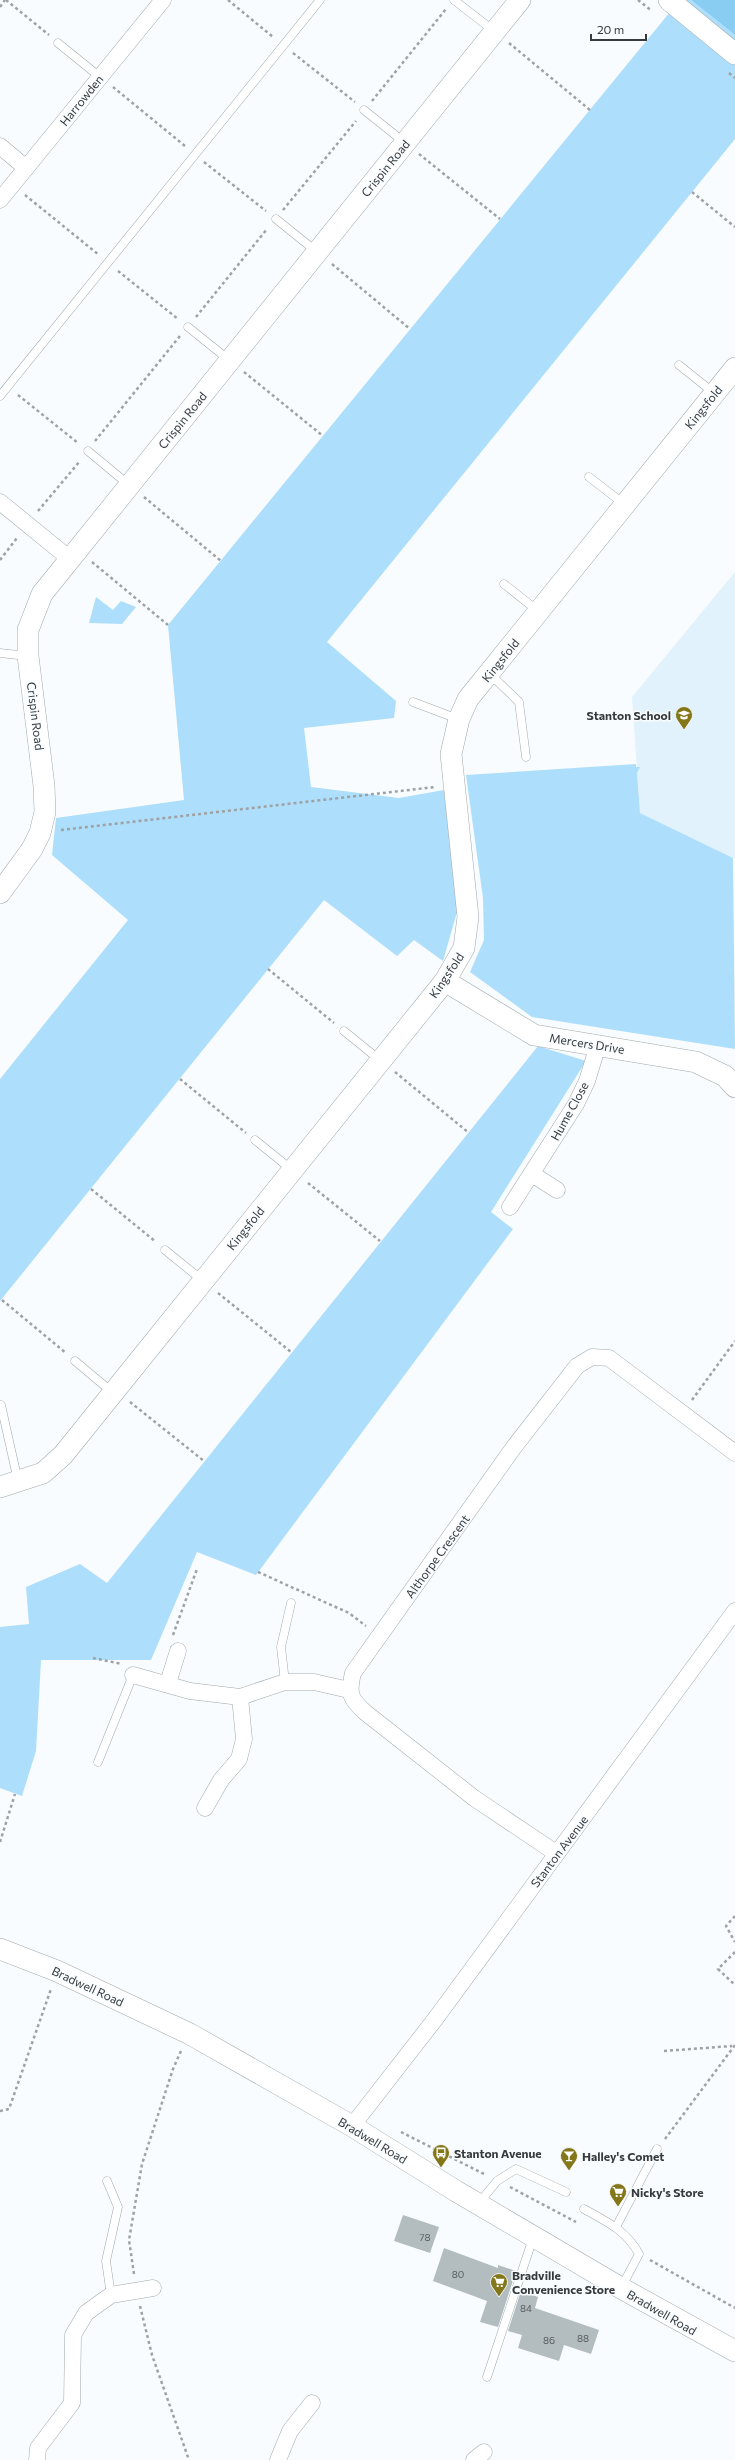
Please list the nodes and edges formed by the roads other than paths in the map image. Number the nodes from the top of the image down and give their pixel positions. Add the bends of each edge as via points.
1 (163, 0) edge
2 (320, 0) edge
3 (520, 0) edge
4 (669, 0) edge
5 (451, 3) edge
6 (494, 32) junction
7 (58, 43) road end
8 (735, 54) edge
9 (100, 77) junction
10 (364, 110) road end
11 (405, 143) junction
12 (0, 146) edge
13 (26, 168) junction
14 (0, 200) edge
15 (276, 219) road end
16 (317, 252) junction
17 (188, 327) road end
18 (230, 360) junction
19 (679, 365) dead end
20 (735, 368) edge
21 (714, 393) junction
22 (0, 396) edge
23 (88, 451) road end
24 (589, 477) dead end
25 (130, 485) junction
26 (0, 502) edge
27 (625, 504) junction
28 (74, 554) junction
29 (504, 584) dead end
30 (539, 611) junction
31 (0, 653) edge
32 (28, 656) junction
33 (489, 673) junction
34 (413, 702) dead end
35 (459, 719) junction
36 (526, 757) dead end
37 (0, 893) edge
38 (445, 982) junction
39 (344, 1031) road end
40 (598, 1045) junction
41 (380, 1061) junction
42 (735, 1087) edge
43 (255, 1140) road end
44 (292, 1170) junction
45 (532, 1174) junction
46 (557, 1190) dead end
47 (510, 1207) dead end
48 (165, 1250) road end
49 (202, 1280) junction
50 (75, 1361) road end
51 (113, 1390) junction
52 (1, 1405) dead end
53 (735, 1453) edge
54 (9, 1484) edge
55 (290, 1603) dead end
56 (735, 1611) edge
57 (178, 1651) road end
58 (133, 1675) joint
59 (285, 1682) junction
60 (168, 1683) junction
61 (349, 1690) junction
62 (240, 1697) junction
63 (98, 1762) dead end
64 (204, 1808) dead end
65 (556, 1853) junction
66 (0, 1949) edge
67 (352, 2126) junction
68 (657, 2149) road end
69 (107, 2181) dead end
70 (566, 2192) dead end
71 (479, 2203) junction
72 (584, 2210) dead end
73 (616, 2227) junction
74 (534, 2236) junction
75 (153, 2288) dead end
76 (621, 2288) junction
77 (111, 2295) junction
78 (735, 2351) edge
79 (486, 2377) dead end
80 (312, 2402) dead end
81 (37, 2460) edge
82 (278, 2460) edge

1 - 9 street, Harrowden
2 - 22 lane
3 - 6 street, Crispin Road
4 - 8 street
5 - 6 lane
6 - 11 street, Crispin Road
7 - 9 lane
9 - 13 street, Harrowden
10 - 11 lane
11 - 16 street, Crispin Road
12 - 13 street
13 - 14 street, Harrowden
15 - 16 lane
16 - 18 street, Crispin Road
17 - 18 lane
18 - 25 street, Crispin Road
19 - 21 lane
20 - 21 street, Kingsfold
21 - 27 street, Kingsfold
23 - 25 lane
24 - 27 lane
25 - 28 street, Crispin Road
26 - 28 street
27 - 30 street, Kingsfold
28 - 32 street, Crispin Road via 42,594 28,630
29 - 30 lane
30 - 33 street, Kingsfold
31 - 32 lane
32 - 37 street, Crispin Road via 45,812 40,833 19,869
33 - 35 street, Kingsfold via 468,699
33 - 36 lane via 519,702
34 - 35 lane
35 - 38 street, Kingsfold via 451,754 468,916 464,948
38 - 40 street, Mercers Drive via 534,1035
38 - 41 street, Kingsfold
39 - 41 lane
40 - 42 street, Mercers Drive via 696,1062 725,1076
40 - 45 street, Hume Close via 587,1081 576,1104
41 - 44 street, Kingsfold
43 - 44 lane
44 - 49 street, Kingsfold
45 - 46 street
45 - 47 street, Hume Close
48 - 49 lane
49 - 51 street, Kingsfold
50 - 51 lane
51 - 54 street, Kingsfold via 63,1455 43,1473
52 - 54 lane
53 - 61 street, Althorpe Crescent via 609,1358 592,1358 577,1366 510,1454 353,1673
55 - 59 lane via 281,1647
56 - 65 street, Stanton Avenue via 653,1726
57 - 60 street
58 - 60 street
58 - 63 lane
59 - 61 street via 314,1682
59 - 62 street
60 - 62 street via 190,1691
61 - 65 street via 355,1704 399,1741 474,1798
62 - 64 street via 244,1739 239,1759 221,1780
65 - 67 street, Stanton Avenue via 436,2018
66 - 67 street, Bradwell Road via 57,1971 190,2034
67 - 71 street, Bradwell Road
68 - 73 lane
69 - 77 lane via 118,2207 106,2260
70 - 71 lane via 516,2169 497,2181
71 - 74 street, Bradwell Road
72 - 73 lane
73 - 76 lane via 634,2244 639,2254
74 - 76 street, Bradwell Road
74 - 79 lane
75 - 77 street
76 - 78 street, Bradwell Road
77 - 81 street via 86,2313 73,2335 72,2403 38,2448
80 - 82 street via 290,2431

